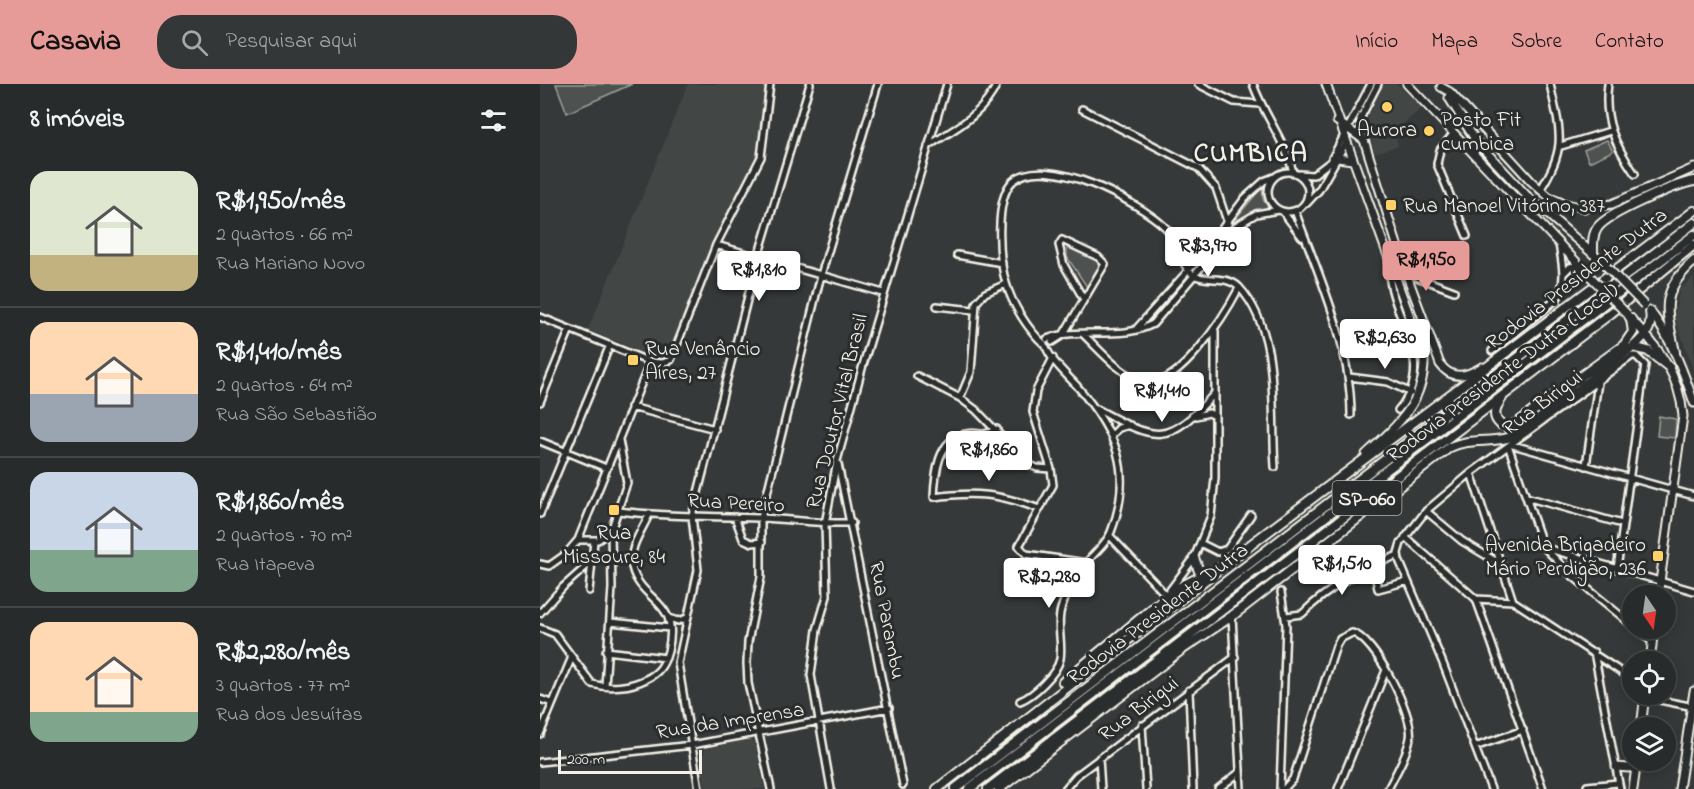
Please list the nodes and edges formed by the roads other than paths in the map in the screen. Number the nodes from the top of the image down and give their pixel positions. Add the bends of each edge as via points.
1 (770, 84) edge
2 (810, 84) edge
3 (878, 84) edge
4 (939, 84) edge
5 (997, 84) edge
6 (1198, 84) edge
7 (1253, 84) edge
8 (1326, 84) edge
9 (1371, 84) edge
10 (1378, 84) edge
11 (1407, 84) edge
12 (1550, 84) edge
13 (1608, 84) edge
14 (947, 85) edge
15 (1439, 85) edge
16 (1260, 104) junction
17 (1082, 109) dead end
18 (1337, 121) junction
19 (1348, 128) junction
20 (1610, 131) junction
21 (1453, 134) junction
22 (1344, 139) junction
23 (1364, 140) junction
24 (928, 146) junction
25 (1561, 146) junction
26 (1338, 158) junction
27 (1290, 160) junction
28 (1352, 160) junction
29 (1694, 168) edge
30 (1281, 173) junction
31 (1295, 173) junction
32 (1635, 174) dead end
33 (1274, 177) junction
34 (1694, 181) edge
35 (1540, 190) junction
36 (1303, 206) junction
37 (1223, 208) junction
38 (1238, 208) junction
39 (1281, 211) junction
40 (1295, 211) junction
41 (1692, 211) edge
42 (1694, 223) edge
43 (1228, 224) junction
44 (1694, 235) edge
45 (1467, 236) dead end
46 (1304, 238) junction
47 (1559, 243) junction
48 (716, 245) junction
49 (1694, 246) edge
50 (1593, 254) junction
51 (957, 255) dead end
52 (758, 257) junction
53 (1389, 260) junction
54 (1694, 261) edge
55 (1002, 263) junction
56 (1579, 265) junction
57 (1190, 268) junction
58 (1196, 273) junction
59 (1407, 273) junction
60 (1563, 273) junction
61 (821, 275) junction
62 (1006, 284) junction
63 (1239, 288) junction
64 (1454, 291) dead end
65 (883, 293) junction
66 (1083, 298) junction
67 (937, 306) dead end
68 (1647, 308) junction
69 (973, 309) junction
70 (540, 316) edge
71 (1629, 317) junction
72 (570, 329) junction
73 (1135, 329) junction
74 (1215, 331) junction
75 (1094, 333) junction
76 (1083, 334) junction
77 (1647, 334) junction
78 (1063, 335) junction
79 (1047, 343) junction
80 (1093, 343) junction
81 (610, 345) junction
82 (1514, 348) junction
83 (1492, 351) dead end
84 (1632, 352) junction
85 (1675, 352) junction
86 (1051, 357) junction
87 (650, 362) junction
88 (1669, 367) junction
89 (917, 376) dead end
90 (1349, 377) junction
91 (1598, 381) junction
92 (1512, 387) junction
93 (1215, 393) junction
94 (1411, 393) junction
95 (960, 398) junction
96 (1693, 399) edge
97 (540, 402) edge
98 (631, 407) junction
99 (1094, 407) junction
100 (1398, 410) dead end
101 (1351, 415) dead end
102 (1194, 416) junction
103 (1215, 416) junction
104 (1114, 418) junction
105 (1105, 422) junction
106 (1130, 425) junction
107 (714, 429) junction
108 (997, 429) junction
109 (1112, 435) junction
110 (618, 440) junction
111 (540, 441) edge
112 (1511, 446) junction
113 (566, 452) junction
114 (609, 461) junction
115 (837, 461) junction
116 (624, 466) junction
117 (1586, 466) junction
118 (1275, 467) dead end
119 (606, 468) junction
120 (1051, 469) junction
121 (1471, 473) junction
122 (1348, 474) junction
123 (1629, 478) junction
124 (1674, 490) junction
125 (1694, 496) edge
126 (1526, 497) junction
127 (1039, 509) junction
128 (619, 511) junction
129 (1426, 511) junction
130 (540, 514) edge
131 (649, 515) junction
132 (1251, 515) dead end
133 (692, 516) junction
134 (735, 517) junction
135 (761, 518) junction
136 (852, 523) junction
137 (825, 524) junction
138 (1622, 524) junction
139 (611, 531) junction
140 (1110, 536) junction
141 (1405, 537) junction
142 (578, 540) junction
143 (594, 541) junction
144 (762, 542) junction
145 (1202, 544) junction
146 (1544, 547) junction
147 (1398, 555) junction
148 (1577, 557) junction
149 (1194, 558) junction
150 (1233, 558) junction
151 (1303, 561) junction
152 (590, 563) junction
153 (1087, 563) junction
154 (540, 564) edge
155 (1373, 566) junction
156 (1502, 566) junction
157 (1617, 569) junction
158 (1206, 574) junction
159 (1570, 574) junction
160 (1408, 581) junction
161 (1660, 581) junction
162 (1659, 585) edge
163 (589, 591) dead end
164 (1694, 591) edge
165 (1281, 592) dead end
166 (1166, 596) junction
167 (1476, 599) junction
168 (1513, 601) junction
169 (1221, 610) junction
170 (540, 613) edge
171 (1232, 616) junction
172 (1286, 616) junction
173 (1622, 617) edge
174 (669, 618) junction
175 (687, 618) junction
176 (610, 621) junction
177 (540, 628) edge
178 (670, 628) junction
179 (1649, 639) edge
180 (1652, 639) edge
181 (1652, 642) junction
182 (606, 651) junction
183 (1651, 651) edge
184 (1594, 652) junction
185 (572, 657) junction
186 (1235, 657) junction
187 (665, 662) junction
188 (678, 663) junction
189 (1386, 670) junction
190 (1622, 672) edge
191 (605, 686) junction
192 (1189, 690) junction
193 (1694, 691) edge
194 (540, 699) edge
195 (1020, 701) dead end
196 (552, 703) junction
197 (1676, 703) edge
198 (1693, 707) edge
199 (889, 708) junction
200 (820, 722) junction
201 (1142, 725) junction
202 (1523, 730) junction
203 (1013, 731) junction
204 (540, 734) edge
205 (758, 735) junction
206 (692, 745) junction
207 (1475, 747) junction
208 (1100, 758) junction
209 (540, 762) edge
210 (1616, 767) junction
211 (1622, 767) edge
212 (1636, 771) edge
213 (1240, 772) junction
214 (903, 785) dead end
215 (1587, 786) dead end
216 (1619, 786) edge
217 (699, 789) edge
218 (771, 789) edge
219 (831, 789) edge
220 (937, 789) edge
221 (955, 789) edge
222 (969, 789) edge
223 (988, 789) edge
224 (999, 789) edge
225 (1065, 789) edge
226 (1101, 789) edge
227 (1146, 789) edge
228 (1193, 789) edge
229 (1218, 789) edge
230 (1241, 789) edge
231 (1282, 789) edge
232 (1338, 789) edge
233 (1388, 789) edge
234 (1491, 789) edge
235 (1543, 789) edge
236 (1633, 789) edge
237 (1679, 789) edge

1 - 48 street via 761,157
2 - 52 street
3 - 61 street
4 - 14 street
5 - 24 street via 981,110
6 - 16 street via 1234,102
7 - 16 street
8 - 18 main road
9 - 19 street
10 - 23 street via 1360,119
11 - 21 main road
12 - 25 street
13 - 20 street
14 - 24 street, Rua Doutor Vital Brasil
15 - 35 main road via 1450,92
15 - 50 main road via 1476,141 1526,195
16 - 27 street
17 - 37 street via 1198,168 1216,188
18 - 19 main road
18 - 22 main road
19 - 22 street
19 - 23 main road
20 - 25 street
20 - 32 street
21 - 45 street via 1440,150 1437,164
21 - 47 main road
22 - 26 street
22 - 28 main road
22 - 31 street via 1324,169 1313,175
23 - 59 main road
24 - 65 street, Rua Doutor Vital Brasil
25 - 35 street
26 - 28 main road
26 - 36 street
27 - 30 street
27 - 31 street
28 - 53 main road
29 - 35 main road via 1634,196 1597,207 1562,203
30 - 31 street
30 - 33 street
31 - 36 street via 1308,190
33 - 38 street via 1256,187
33 - 39 street via 1268,198
34 - 50 highway via 1639,203 1599,225 1594,233
36 - 40 street
37 - 38 street
37 - 43 street
38 - 43 street
39 - 40 street
39 - 46 street
39 - 58 street via 1256,214 1236,226
40 - 46 street
41 - 82 highway, Rodovia Presidente Dutra / SP-060
42 - 221 highway, Rodovia Presidente Dutra / SP-060
43 - 57 street
44 - 222 highway, Rodovia Presidente Dutra / SP-060
46 - 90 street via 1338,330
47 - 56 main road
47 - 60 street
48 - 52 street
48 - 87 street via 676,354 667,362
49 - 92 highway, Rodovia Presidente Dutra (Local) / SP-060
50 - 68 main road, bridge
51 - 55 street
52 - 61 street
52 - 107 street
53 - 94 street via 1389,284 1413,354 1415,379
53 - 122 main road via 1420,343 1422,383 1406,415
54 - 85 highway via 1674,283 1666,301
55 - 57 street via 1000,224 1006,190 1024,175 1047,171 1087,182 1156,220 1170,232
55 - 62 street
56 - 60 street
56 - 71 main road, bridge
57 - 58 street
57 - 73 street
58 - 63 street via 1232,282
58 - 73 street via 1157,320
59 - 64 street
59 - 82 main road via 1436,354 1448,374 1471,373
60 - 83 street via 1557,299
61 - 65 street
61 - 135 street
62 - 69 street via 980,298
62 - 79 street via 1033,333
63 - 74 street
63 - 118 street via 1253,309 1268,351
65 - 115 street, Rua Doutor Vital Brasil
66 - 66 street via 1064,265 1059,243 1066,240 1105,262
66 - 78 street
67 - 69 street
68 - 77 highway
68 - 85 main road
69 - 95 street via 971,372
70 - 72 street
71 - 77 main road
71 - 92 highway via 1633,332 1624,345 1517,423 1504,426 1497,422 1494,413
72 - 81 street
72 - 97 street
73 - 75 street
74 - 80 street via 1170,378 1158,383 1131,376
74 - 93 street
75 - 76 street
75 - 80 street
76 - 78 street
76 - 80 street
77 - 84 highway
77 - 88 main road
78 - 79 street
79 - 86 street
81 - 87 street
81 - 113 street
82 - 122 highway, Rodovia Presidente Dutra / SP-060
84 - 88 highway via 1648,351
84 - 91 street, Rua Birigui
84 - 123 street via 1645,365
84 - 151 highway via 1512,439 1471,441 1450,447
85 - 96 main road
86 - 99 street
86 - 120 street via 1036,391 1033,412
87 - 98 street
88 - 124 main road via 1680,392 1683,416
89 - 95 street
90 - 94 street via 1388,382
90 - 101 street
91 - 112 street, Rua Birigui
91 - 117 street
92 - 169 highway, Rodovia Presidente Dutra (Local) / SP-060
93 - 102 street
93 - 103 street
94 - 100 street
95 - 108 street
98 - 107 street
98 - 110 street
99 - 104 street
99 - 105 street
102 - 103 street
102 - 106 street via 1173,432 1161,435
103 - 145 street via 1214,497
104 - 105 street
104 - 106 street
105 - 109 street
106 - 109 street
107 - 133 street
108 - 120 street via 1025,462
108 - 127 street via 983,436 966,434 952,441 937,463 934,497 984,493
109 - 140 street via 1121,466 1122,488
110 - 114 street
110 - 116 street
111 - 113 street
112 - 117 street
112 - 121 street, Rua Birigui
112 - 126 street
113 - 119 street
113 - 130 street
114 - 116 street
114 - 119 street
115 - 136 street, Rua Parambu
115 - 137 street, Rua Doutor Vital Brasil
116 - 128 street via 627,483
117 - 123 street
119 - 142 street
120 - 127 street via 1051,492
121 - 129 street, Rua Birigui
121 - 156 street
122 - 150 highway, Rodovia Presidente Dutra / SP-060
123 - 124 street
123 - 138 street
124 - 125 street
124 - 161 main road
126 - 138 street
126 - 146 street
127 - 153 street via 1019,543 1020,550
128 - 131 street, Rua Pereiro
128 - 139 street
129 - 141 street, Rua Birigui
129 - 156 street via 1462,541
131 - 133 street, Rua Pereiro
131 - 174 street via 633,549 633,568
132 - 145 street via 1227,549 1218,552
133 - 134 street, Rua Pereiro
133 - 175 street via 698,561
134 - 135 street, Rua Pereiro
134 - 144 street via 743,539
135 - 137 street, Rua Pereiro
135 - 144 street
136 - 137 street, Rua Pereiro
136 - 199 street, Rua Parambu
137 - 200 street, Rua Doutor Vital Brasil via 827,596 817,630 811,675
138 - 157 street
139 - 143 street
139 - 176 street
140 - 153 street
140 - 166 street
141 - 147 street, Rua Birigui
141 - 167 street
142 - 143 street
142 - 154 street via 549,566
143 - 152 street
144 - 205 street via 761,577 747,663
145 - 149 street
146 - 148 street
146 - 159 street
147 - 155 street
147 - 160 street
148 - 157 street
148 - 159 street
149 - 158 highway via 1199,571
149 - 166 street
150 - 158 highway
150 - 203 highway, Rodovia Presidente Dutra / SP-060 via 1059,691
151 - 169 highway
151 - 171 highway
152 - 163 street
152 - 170 street
153 - 195 street via 1062,607 1057,666 1035,691
155 - 160 street via 1378,589
155 - 172 street via 1326,592 1302,614
156 - 168 street
157 - 161 street
158 - 166 highway
159 - 173 street
160 - 207 street
161 - 162 main road
161 - 164 street
165 - 172 street
166 - 203 highway via 1017,722
167 - 168 street
167 - 202 street
168 - 184 street
169 - 223 highway, Rodovia Presidente Dutra (Local) / SP-060
171 - 186 street
171 - 224 highway
172 - 231 street
174 - 175 street
174 - 178 street
175 - 188 street
176 - 178 street
176 - 182 street
177 - 185 street via 555,634
178 - 187 street
179 - 181 street
180 - 181 main road
181 - 183 main road
182 - 187 street
182 - 191 street
184 - 190 street
184 - 210 street
185 - 191 street via 588,680
185 - 196 street
186 - 192 street, Rua Birigui
186 - 213 street
187 - 188 street
187 - 191 street via 640,682
188 - 206 street
189 - 231 street via 1361,637 1352,633 1340,639 1293,779
189 - 232 street
189 - 233 street via 1411,731
192 - 201 street, Rua Birigui
192 - 228 street
193 - 198 main road
194 - 196 street
196 - 204 street
197 - 198 street
198 - 237 main road
199 - 200 street, Rua da Imprensa
199 - 214 street, Rua Parambu
200 - 205 street, Rua da Imprensa
200 - 219 street, Rua Doutor Vital Brasil
201 - 208 street, Rua Birigui
201 - 227 street
202 - 207 street
202 - 235 street
203 - 220 highway, Rodovia Presidente Dutra / SP-060
205 - 206 street, Rua da Imprensa
205 - 218 street
206 - 209 street, Rua da Imprensa
206 - 217 street
207 - 234 street
208 - 225 street, Rua Birigui
208 - 226 street
210 - 211 main road
210 - 216 street
212 - 236 main road
213 - 229 street
213 - 230 street
215 - 216 street

